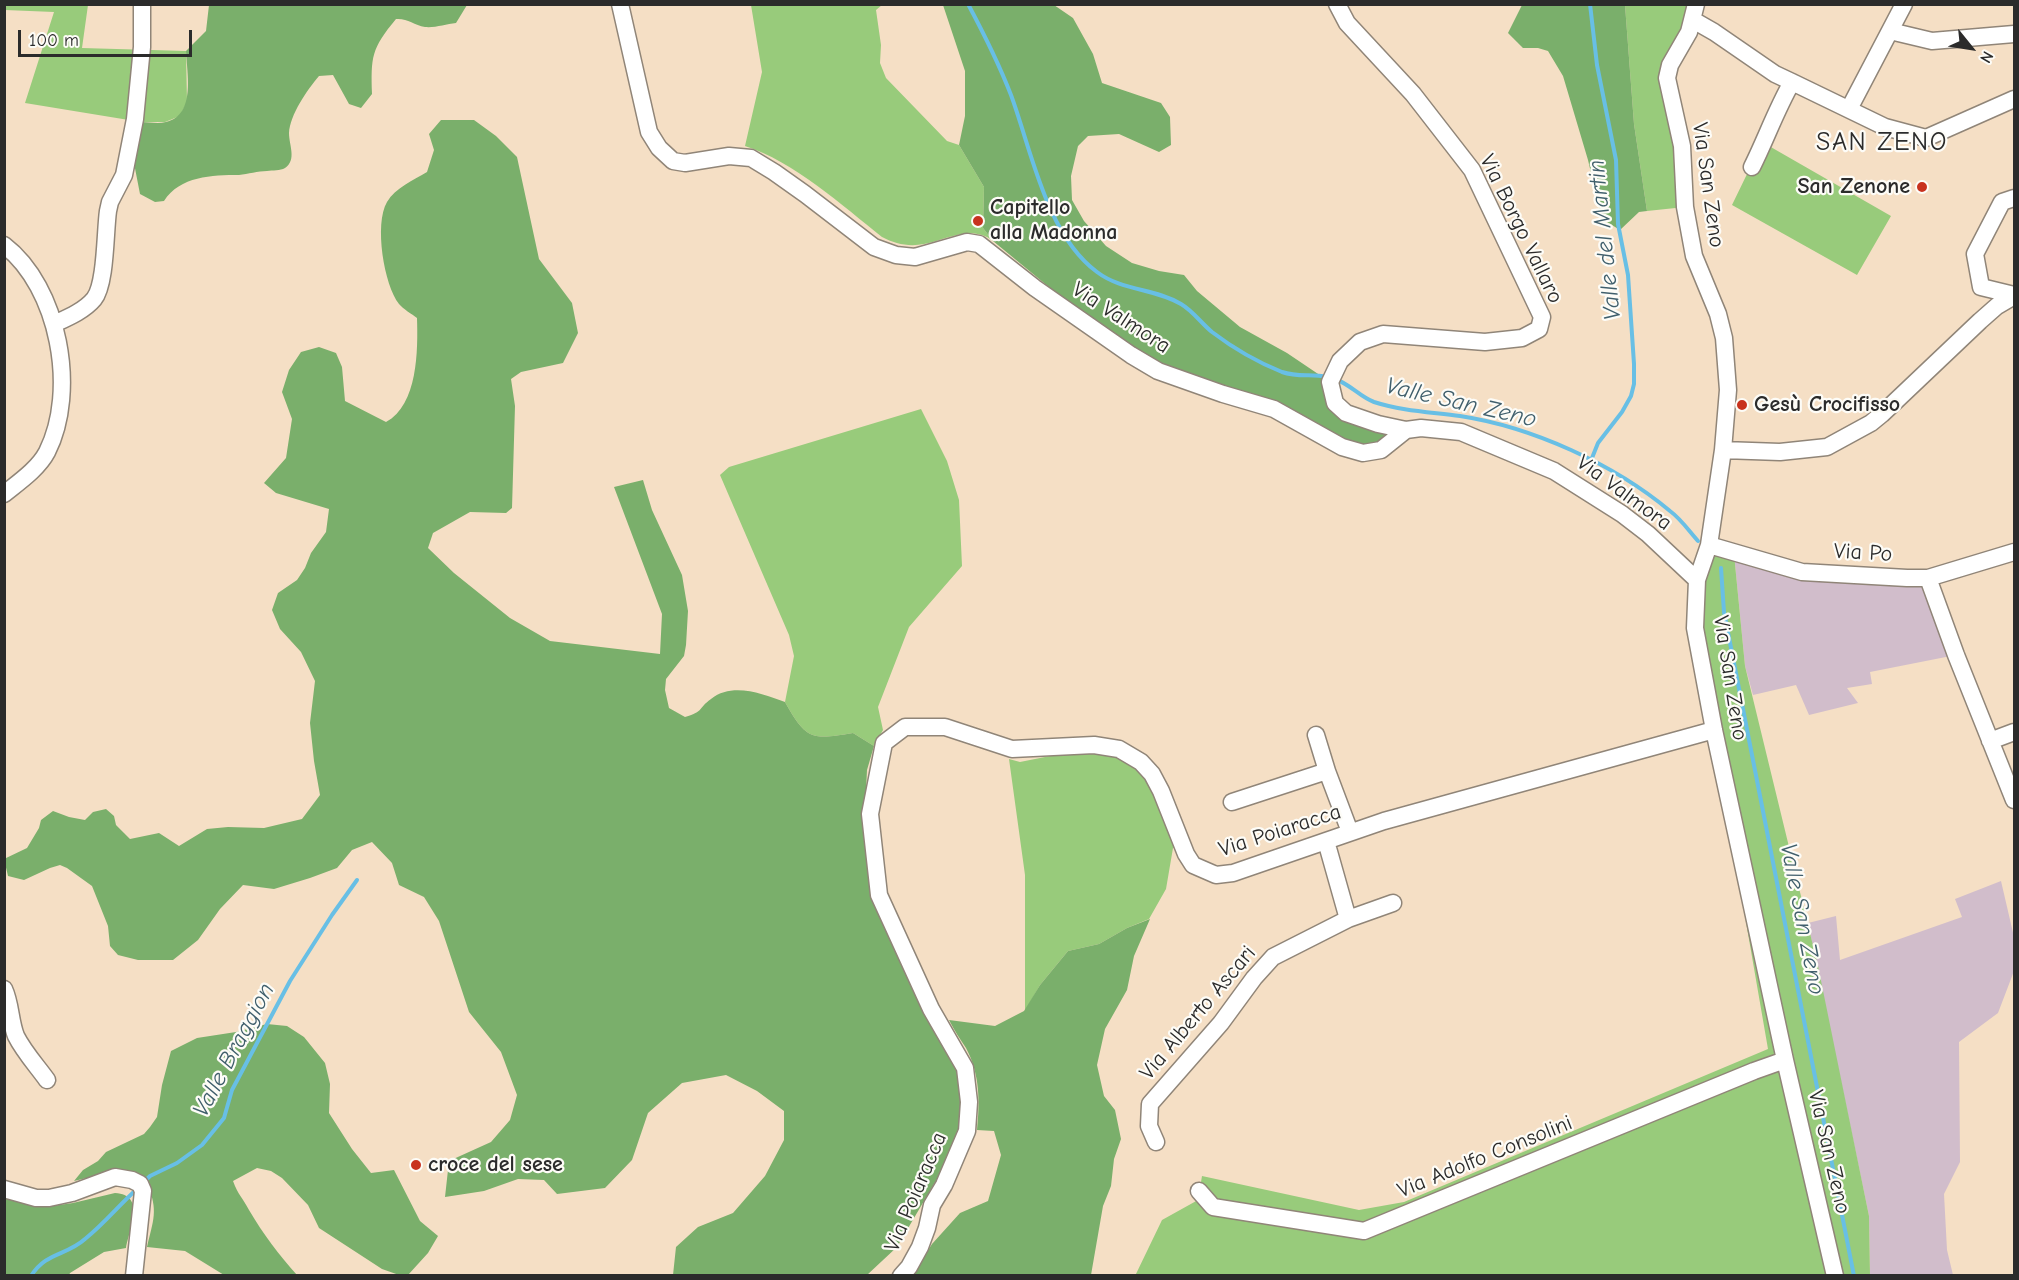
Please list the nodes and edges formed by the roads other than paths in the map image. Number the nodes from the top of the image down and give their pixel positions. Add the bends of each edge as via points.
1 (142, 4) edge
2 (620, 4) edge
3 (1337, 4) edge
4 (1904, 4) edge
5 (1694, 12) edge
6 (1890, 31) junction
7 (2014, 34) edge
8 (1792, 82) junction
9 (2014, 99) edge
10 (1849, 108) junction
11 (1752, 168) dead end
12 (2014, 198) edge
13 (4, 245) edge
14 (2014, 296) edge
15 (54, 324) junction
16 (1406, 430) junction
17 (1723, 450) junction
18 (4, 494) edge
19 (1709, 545) junction
20 (2014, 552) edge
21 (1928, 578) junction
22 (1696, 580) junction
23 (1714, 730) junction
24 (2014, 732) edge
25 (1316, 735) dead end
26 (1990, 741) junction
27 (1327, 771) junction
28 (2014, 800) edge
29 (1232, 802) dead end
30 (1350, 832) junction
31 (1326, 841) junction
32 (1393, 903) dead end
33 (1348, 919) junction
34 (4, 989) edge
35 (1785, 1060) junction
36 (47, 1080) dead end
37 (1156, 1142) dead end
38 (4, 1189) edge
39 (1199, 1191) dead end
40 (134, 1275) edge
41 (901, 1275) edge
42 (1835, 1275) edge

1 - 15 street via 135,119 124,175 110,202 102,278 94,299
2 - 16 street, Via Valmora via 649,132 673,161 751,158 874,247 896,255 915,257 967,242 979,244 1035,288 1158,371 1274,408 1342,447 1363,453 1381,450
3 - 16 street, Via Borgo Vallaro via 1347,23 1413,94 1472,170 1542,317 1539,329 1522,338 1485,342 1383,334 1360,342 1340,361 1330,382 1335,403 1346,413
4 - 6 street
5 - 8 street, Via San Zeno via 1714,32
5 - 17 street, Via San Zeno via 1667,78 1682,146 1685,207 1694,256 1724,338 1728,390
6 - 7 street via 1932,41
6 - 10 street
8 - 10 street, Via San Zeno
8 - 11 street, Via San Zeno
9 - 10 street, Via San Zeno via 1926,138 1885,127
12 - 14 street via 2002,202 1975,254 1981,287
13 - 15 street via 17,254 39,288
14 - 17 street via 1997,306 1870,423 1827,447 1780,452
15 - 18 street via 62,363 59,420 47,453
16 - 22 street, Via Valmora via 1461,432 1554,471 1622,514
17 - 19 street, Via San Zeno
19 - 21 street, Via Po via 1802,572
19 - 22 street, Via San Zeno
20 - 21 street, Via Po
21 - 26 street
22 - 23 street, Via San Zeno via 1695,628
23 - 30 street, Via Poiaracca
23 - 35 street, Via San Zeno
24 - 26 street
25 - 27 street
26 - 28 street
27 - 29 street
27 - 30 street
30 - 31 street, Via Poiaracca
31 - 33 street
31 - 41 street, Via Poiaracca via 1233,873 1216,874 1193,865 1152,774 1119,749 1094,745 1012,749 945,727 905,728 884,743 870,814 879,895 931,1009 965,1068 969,1102 967,1131 932,1205 920,1247
32 - 33 street, Via Alberto Ascari
33 - 37 street, Via Alberto Ascari via 1273,957 1254,978 1221,1023 1150,1104 1149,1126
34 - 36 street via 16,1035
35 - 39 street, Via Adolfo Consolini via 1364,1231 1213,1207
35 - 42 street, Via San Zeno
38 - 40 street via 49,1198 115,1177 140,1184 143,1191

